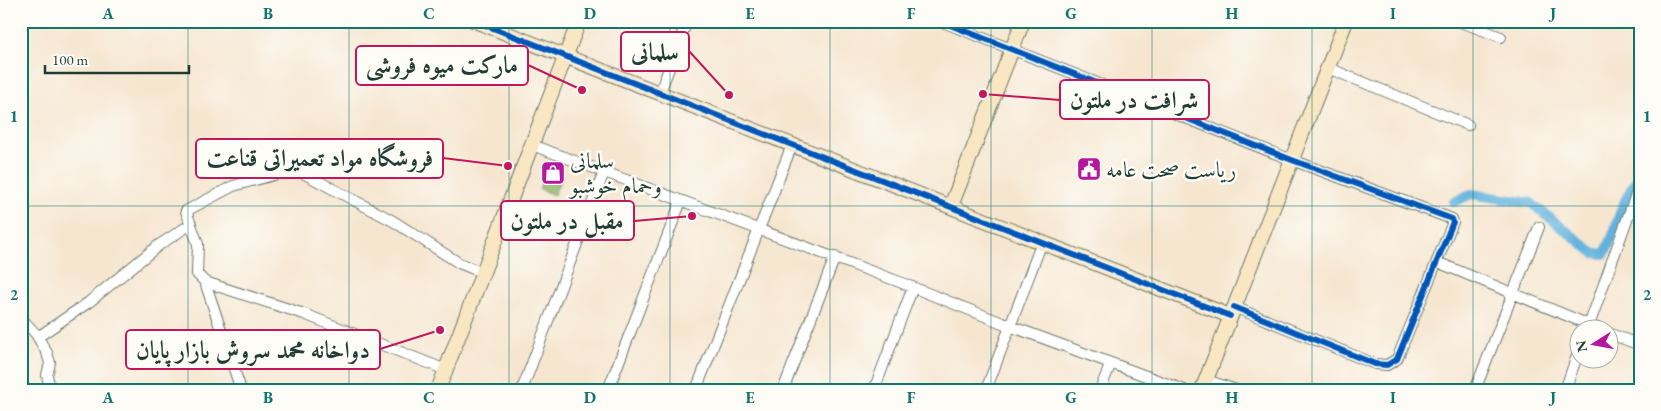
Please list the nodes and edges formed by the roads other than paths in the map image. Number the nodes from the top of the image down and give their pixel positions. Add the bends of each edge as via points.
1 (475, 21) edge
2 (579, 21) edge
3 (687, 21) edge
4 (940, 21) edge
5 (1023, 21) edge
6 (1346, 21) edge
7 (1458, 21) edge
8 (1500, 38) dead end
9 (1012, 50) junction
10 (566, 56) junction
11 (1328, 68) junction
12 (660, 92) junction
13 (1468, 125) dead end
14 (532, 145) junction
15 (792, 145) junction
16 (1292, 160) junction
17 (604, 172) junction
18 (1638, 189) dead end
19 (681, 201) junction
20 (952, 206) junction
21 (191, 224) junction
22 (1539, 227) dead end
23 (759, 230) junction
24 (1042, 242) junction
25 (835, 257) junction
26 (1437, 262) junction
27 (483, 273) junction
28 (205, 282) junction
29 (913, 287) junction
30 (1512, 293) junction
31 (1232, 312) junction
32 (21, 318) edge
33 (1570, 318) edge
34 (1594, 318) edge
35 (1010, 326) junction
36 (38, 337) junction
37 (1618, 337) edge
38 (1640, 346) edge
39 (1111, 363) junction
40 (1573, 368) edge
41 (446, 370) junction
42 (1204, 385) edge
43 (54, 390) edge
44 (241, 390) edge
45 (438, 390) edge
46 (522, 390) edge
47 (608, 390) edge
48 (696, 390) edge
49 (783, 390) edge
50 (874, 390) edge
51 (986, 390) edge
52 (1100, 390) edge
53 (1184, 390) edge
54 (1236, 390) edge
55 (1475, 390) edge
56 (1565, 390) edge

1 - 10 street
2 - 10 street
3 - 12 street
4 - 9 street
5 - 9 street
6 - 11 street
7 - 8 street
9 - 16 street
9 - 20 street
10 - 12 street
10 - 14 street
11 - 13 street
11 - 16 street
12 - 15 street
14 - 17 street
14 - 27 street
15 - 20 street
15 - 23 street
16 - 26 street via 1450,217 1453,222
16 - 31 street
17 - 19 street
17 - 46 street
18 - 34 street
19 - 23 street
19 - 47 street
20 - 24 street
21 - 27 street via 186,211 233,186 292,170 393,221 459,263
21 - 28 street via 198,244 197,274
21 - 36 street
22 - 30 street
23 - 25 street
23 - 48 street
24 - 31 street
24 - 35 street
25 - 29 street
25 - 49 street
26 - 30 street
26 - 31 street via 1397,359 1387,365 1375,364
27 - 41 street
28 - 41 street via 304,314
28 - 44 street
29 - 35 street
29 - 50 street
30 - 33 street
30 - 55 street
31 - 42 street
32 - 36 street
35 - 39 street
35 - 51 street
36 - 43 street via 50,363 47,375
37 - 38 street
39 - 52 street
39 - 53 street
40 - 56 street
41 - 45 street
42 - 54 street

